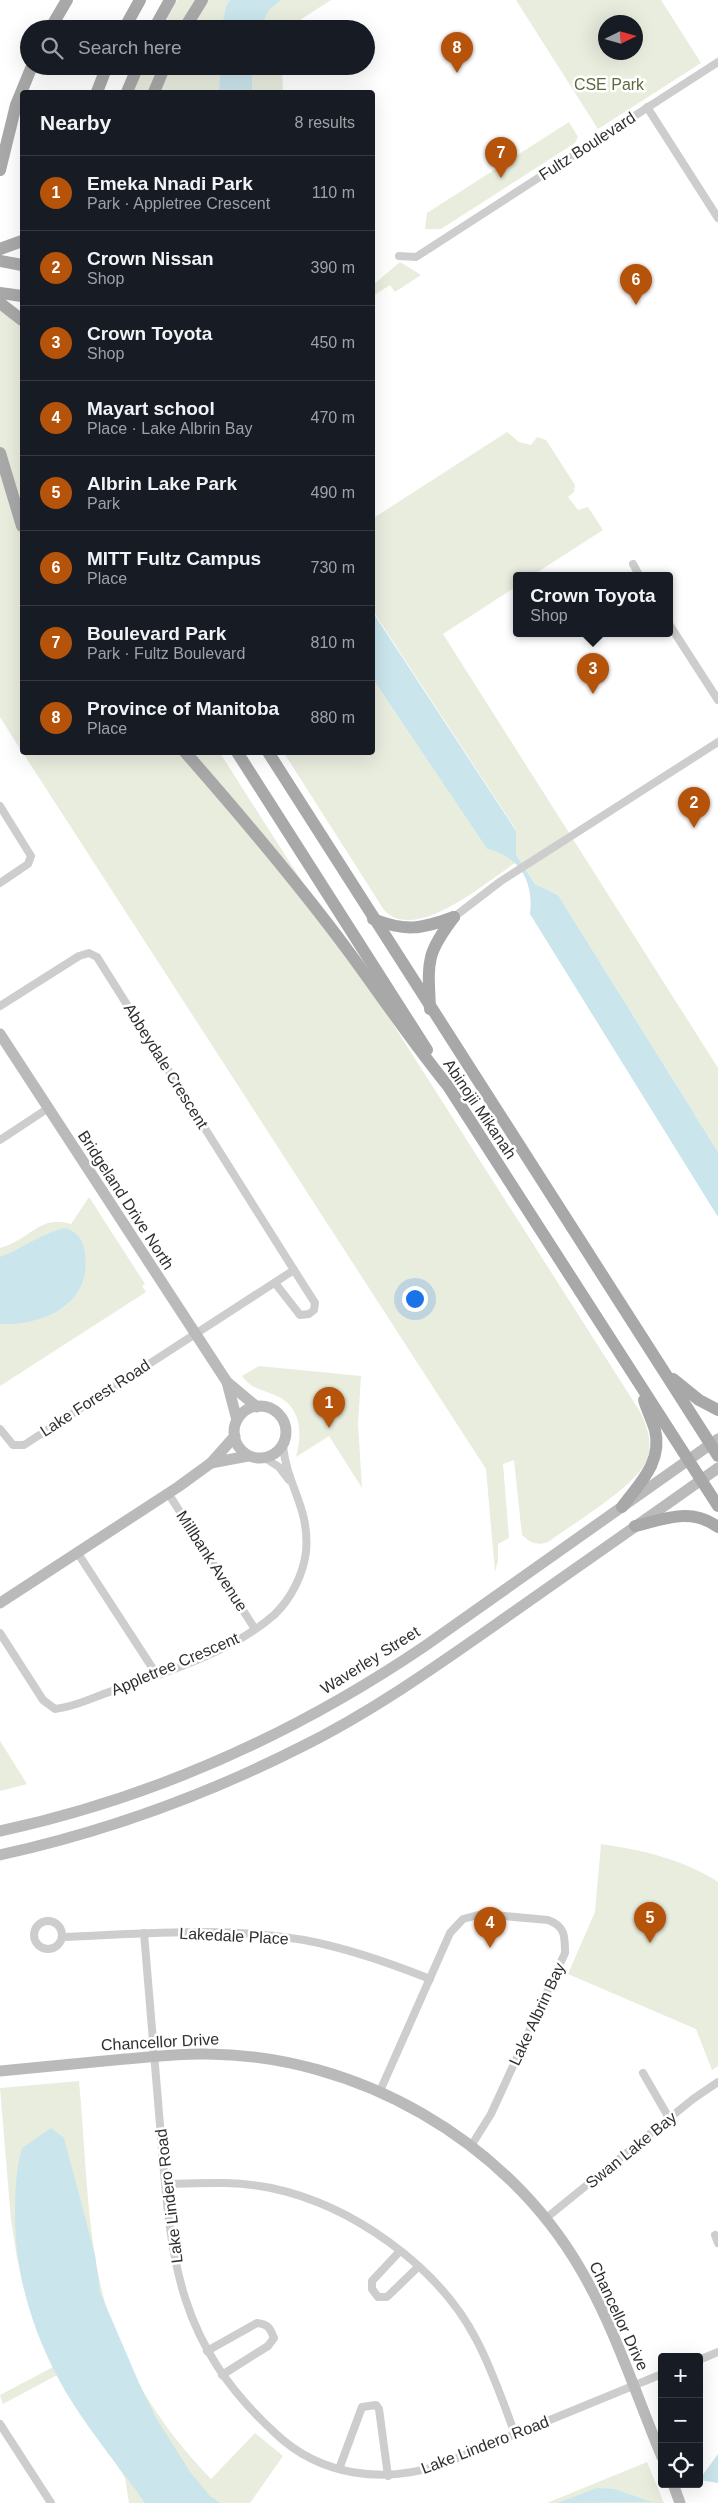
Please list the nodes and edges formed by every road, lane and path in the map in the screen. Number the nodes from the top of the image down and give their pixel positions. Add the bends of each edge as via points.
1 (67, 0) edge
2 (140, 0) edge
3 (170, 0) edge
4 (202, 0) edge
5 (55, 20) edge
6 (129, 20) edge
7 (159, 20) edge
8 (190, 20) edge
9 (718, 62) edge
10 (28, 75) edge
11 (104, 75) edge
12 (134, 75) edge
13 (161, 75) edge
14 (22, 90) edge
15 (98, 90) edge
16 (128, 90) edge
17 (155, 90) edge
18 (20, 94) edge
19 (647, 107) junction
20 (0, 170) edge
21 (718, 218) edge
22 (20, 242) edge
23 (0, 249) edge
24 (399, 256) dead end
25 (0, 261) edge
26 (20, 266) edge
27 (0, 293) edge
28 (20, 296) edge
29 (0, 303) edge
30 (20, 318) edge
31 (0, 453) edge
32 (20, 519) edge
33 (633, 564) dead end
34 (638, 572) edge
35 (673, 630) edge
36 (718, 700) edge
37 (718, 742) edge
38 (188, 755) edge
39 (239, 755) edge
40 (261, 755) edge
41 (270, 755) edge
42 (291, 790) junction
43 (0, 806) edge
44 (0, 883) edge
45 (454, 917) junction
46 (372, 919) junction
47 (0, 1006) edge
48 (430, 1009) junction
49 (0, 1034) edge
50 (448, 1086) junction
51 (47, 1110) junction
52 (0, 1140) edge
53 (294, 1270) junction
54 (275, 1282) junction
55 (194, 1334) junction
56 (662, 1369) junction
57 (638, 1381) junction
58 (227, 1382) junction
59 (257, 1406) junction
60 (718, 1410) edge
61 (237, 1420) junction
62 (0, 1429) edge
63 (234, 1436) junction
64 (714, 1442) edge
65 (283, 1446) junction
66 (248, 1456) junction
67 (718, 1456) edge
68 (265, 1458) junction
69 (689, 1460) junction
70 (211, 1463) junction
71 (718, 1468) edge
72 (701, 1480) junction
73 (292, 1484) junction
74 (168, 1493) junction
75 (718, 1506) edge
76 (622, 1507) junction
77 (635, 1526) junction
78 (718, 1527) edge
79 (77, 1552) junction
80 (0, 1603) edge
81 (256, 1629) junction
82 (0, 1633) edge
83 (157, 1675) junction
84 (0, 1831) edge
85 (0, 1855) edge
86 (144, 1934) junction
87 (62, 1937) dead end
88 (430, 1979) junction
89 (154, 2057) junction
90 (0, 2071) edge
91 (643, 2073) dead end
92 (718, 2082) edge
93 (380, 2091) junction
94 (669, 2118) junction
95 (471, 2146) junction
96 (166, 2184) junction
97 (545, 2219) junction
98 (400, 2251) junction
99 (418, 2267) junction
100 (207, 2351) junction
101 (718, 2352) edge
102 (703, 2358) edge
103 (222, 2375) junction
104 (658, 2375) edge
105 (632, 2385) junction
106 (0, 2424) edge
107 (515, 2434) junction
108 (658, 2447) edge
109 (339, 2470) junction
110 (388, 2476) junction
111 (674, 2488) edge
112 (51, 2503) edge
113 (680, 2503) edge

1 - 5 main road
2 - 6 main road
3 - 7 main road
4 - 8 main road
9 - 19 street, Fultz Boulevard
10 - 14 main road
11 - 15 main road
12 - 16 main road
13 - 17 main road
18 - 20 main road
19 - 21 street
19 - 24 street, Fultz Boulevard via 416,257
22 - 23 main road
25 - 26 main road
27 - 28 main road
29 - 30 main road
31 - 32 main road
33 - 34 street
35 - 36 street
37 - 45 street via 501,881
38 - 50 main road, Abinojii Mikanah via 296,884
39 - 50 main road
40 - 42 main road
41 - 42 main road, Abinojii Mikanah
42 - 46 main road, Abinojii Mikanah
43 - 44 street via 31,856 28,864
45 - 46 main road via 412,929
45 - 48 main road via 438,937 432,951
46 - 48 main road, Abinojii Mikanah
47 - 53 street, Abbeydale Crescent via 79,956 89,953 97,957
48 - 56 main road, Abinojii Mikanah
49 - 51 street, Bridgeland Drive North
50 - 57 main road, Abinojii Mikanah
51 - 52 street
51 - 55 street, Bridgeland Drive North
53 - 54 street
53 - 54 street, Abbeydale Crescent via 315,1303 309,1314 300,1315
54 - 55 street
55 - 58 street, Bridgeland Drive North
55 - 62 street, Lake Forest Road via 24,1444 13,1445
56 - 60 main road via 699,1400
56 - 64 main road, Abinojii Mikanah
57 - 69 main road, Abinojii Mikanah
57 - 76 main road via 655,1431 656,1453 648,1473
58 - 59 street, Bridgeland Drive North
58 - 61 street, Bridgeland Drive North
59 - 61 street
59 - 65 street via 271,1409 282,1418 286,1432
61 - 63 street
63 - 66 street
63 - 70 street
64 - 67 main road, Abinojii Mikanah
64 - 69 street, Waverley Street
65 - 68 street
65 - 73 street, Appletree Crescent
66 - 68 street
66 - 70 street
68 - 73 street, Appletree Crescent via 279,1467
69 - 72 main road, Abinojii Mikanah
69 - 76 street, Waverley Street
70 - 74 street
71 - 72 street
72 - 75 main road, Abinojii Mikanah
72 - 77 street
73 - 81 street, Appletree Crescent via 306,1519 306,1553 296,1585 287,1600
74 - 79 street
74 - 81 street, Millbank Avenue
76 - 84 street, Waverley Street via 397,1665 287,1729 135,1794
77 - 78 main road via 685,1515 703,1518
77 - 85 street via 408,1685 299,1748 217,1786 121,1822
79 - 80 street
79 - 83 street
81 - 83 street, Appletree Crescent
82 - 83 street, Appletree Crescent via 43,1700 55,1709
86 - 87 street, Lakedale Place
86 - 88 street, Lakedale Place via 229,1932 305,1940 354,1952
86 - 89 street, Lake Lindero Road
88 - 93 street, Lake Albrin Bay
88 - 95 street, Lake Albrin Bay via 450,1934 462,1919 470,1916 482,1914 548,1920 561,1927 565,1935 565,1953 491,2114
89 - 90 street, Chancellor Drive
89 - 93 street, Chancellor Drive via 206,2054 272,2060 320,2070
89 - 96 street, Lake Lindero Road
91 - 94 street
92 - 94 street, Swan Lake Bay
93 - 95 street, Chancellor Drive via 423,2114
94 - 97 street, Swan Lake Bay
95 - 97 street, Chancellor Drive via 507,2176
96 - 98 street via 245,2184 301,2196 353,2218
96 - 100 street, Lake Lindero Road via 179,2282
97 - 105 street, Chancellor Drive via 592,2289
98 - 99 street
98 - 99 street via 372,2282 372,2289 378,2297 387,2297
99 - 107 street via 453,2304 476,2338
100 - 103 street, Lake Lindero Road
100 - 103 street via 257,2324 270,2328 274,2338 268,2346
101 - 102 street
103 - 109 street, Lake Lindero Road via 245,2404 292,2448
104 - 105 street
105 - 107 street, Lake Lindero Road
105 - 108 street, Chancellor Drive
106 - 112 street
107 - 110 street, Lake Lindero Road via 423,2471
109 - 110 street, Lake Lindero Road
109 - 110 street via 362,2408 376,2405
111 - 113 street

